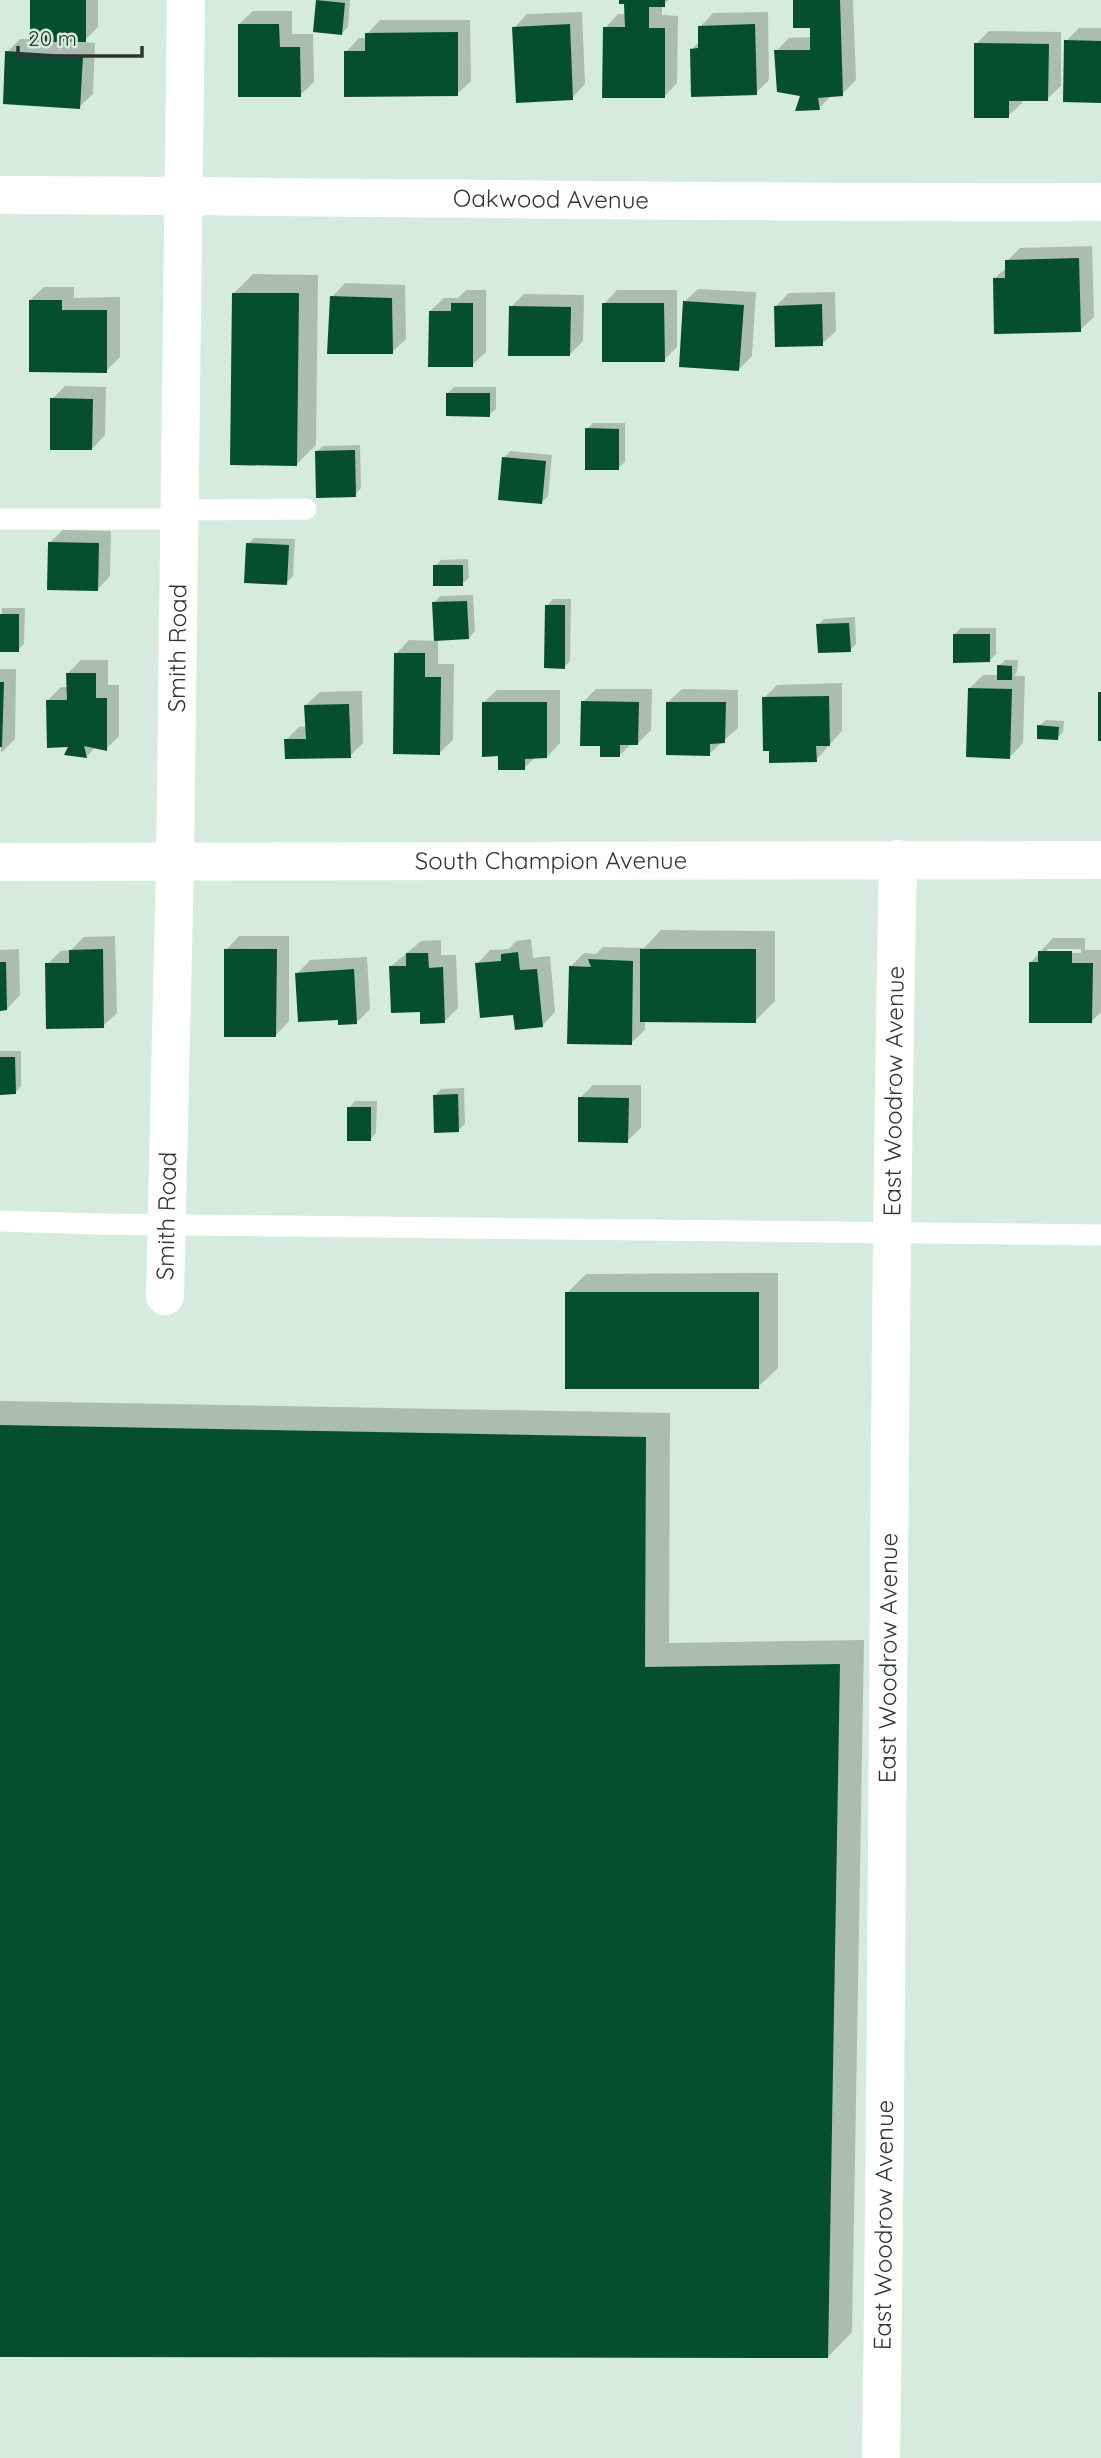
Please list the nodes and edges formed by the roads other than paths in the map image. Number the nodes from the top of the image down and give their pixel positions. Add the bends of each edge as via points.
1 (186, 0) edge
2 (0, 195) edge
3 (182, 195) junction
4 (1101, 202) edge
5 (306, 509) dead end
6 (178, 515) junction
7 (0, 519) edge
8 (898, 859) junction
9 (1101, 860) edge
10 (0, 862) edge
11 (175, 862) junction
12 (0, 1221) edge
13 (166, 1225) junction
14 (890, 1231) junction
15 (1101, 1235) edge
16 (165, 1296) dead end
17 (881, 2458) edge

1 - 3 street, Smith Road
2 - 3 street, Oakwood Avenue
3 - 4 street, Oakwood Avenue
3 - 6 street, Smith Road
5 - 6 lane
6 - 7 lane
6 - 11 street, Smith Road
8 - 9 street, South Champion Avenue
8 - 11 street, South Champion Avenue
8 - 14 street, East Woodrow Avenue
10 - 11 street, South Champion Avenue
11 - 13 street, Smith Road
12 - 13 lane
13 - 14 lane
13 - 16 street, Smith Road
14 - 15 lane
14 - 17 street, East Woodrow Avenue

